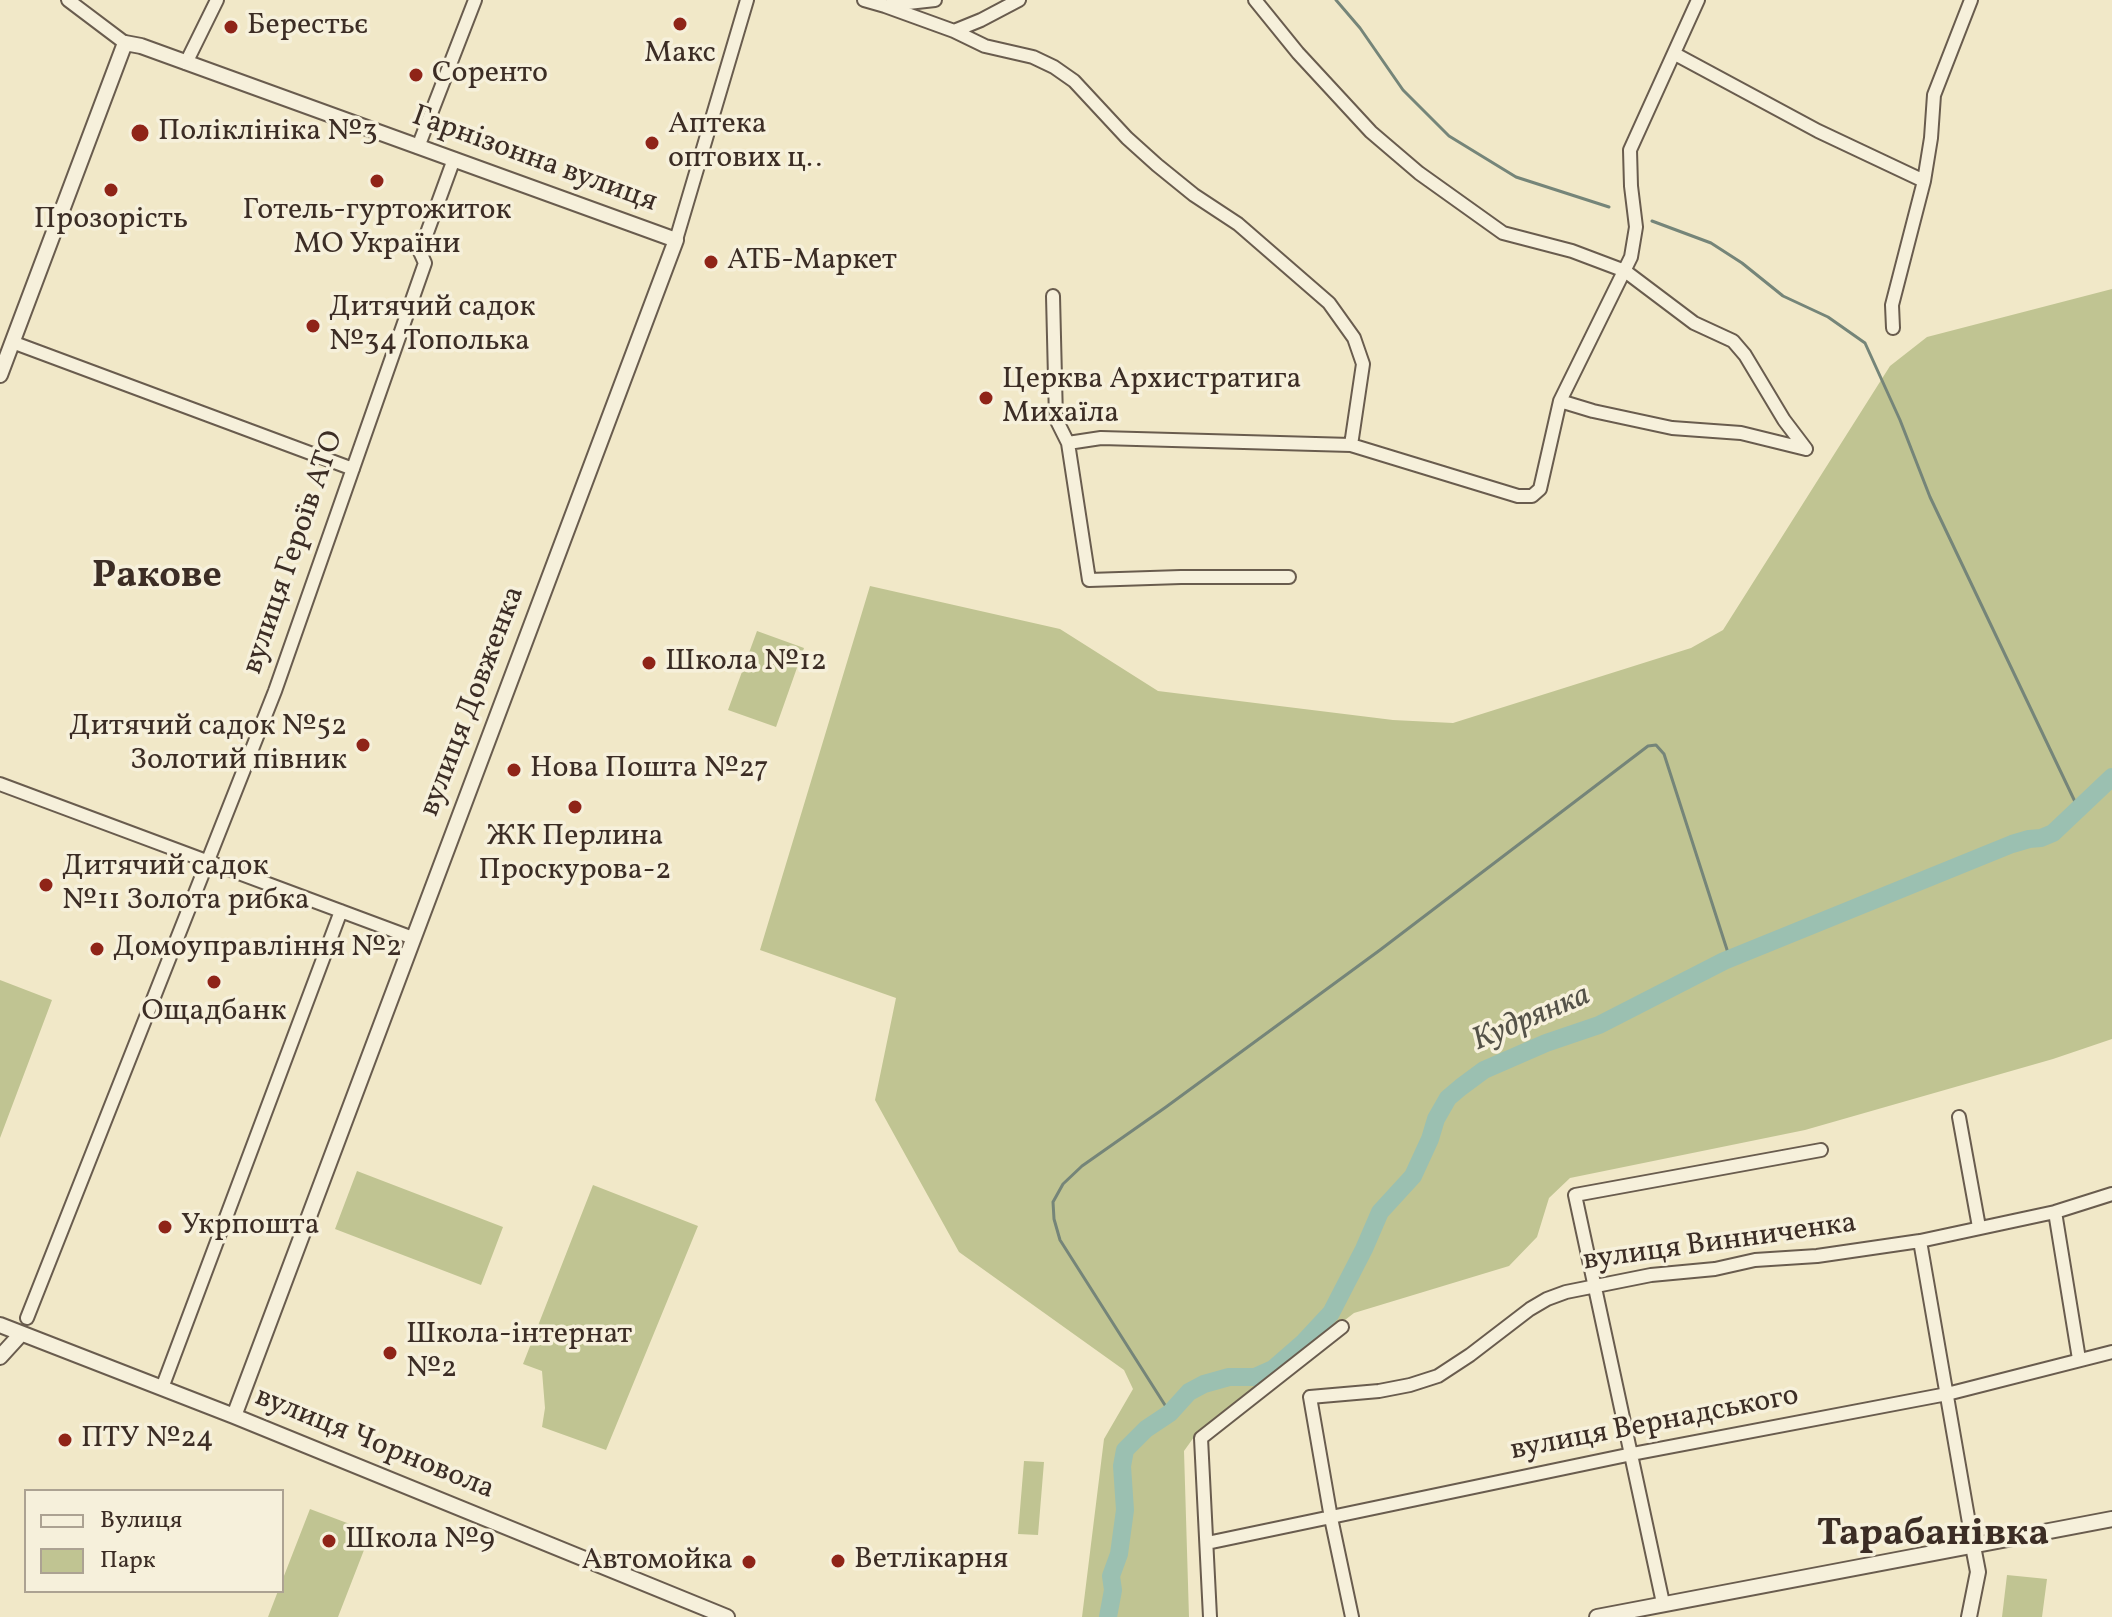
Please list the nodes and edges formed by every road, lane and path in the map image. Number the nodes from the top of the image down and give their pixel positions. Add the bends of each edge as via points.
1 (68, 0) edge
2 (217, 0) edge
3 (475, 0) edge
4 (747, 0) edge
5 (864, 0) edge
6 (935, 0) edge
7 (1019, 0) edge
8 (1255, 0) edge
9 (1698, 0) edge
10 (1971, 0) edge
11 (885, 6) junction
12 (954, 31) junction
13 (125, 43) junction
14 (1675, 54) junction
15 (186, 63) junction
16 (418, 147) junction
17 (454, 159) junction
18 (1924, 181) junction
19 (676, 240) junction
20 (1625, 271) junction
21 (1053, 296) dead end
22 (1893, 328) dead end
23 (12, 342) junction
24 (0, 375) edge
25 (1560, 401) junction
26 (1068, 443) junction
27 (1351, 445) junction
28 (353, 469) junction
29 (1289, 577) dead end
30 (0, 784) edge
31 (208, 862) junction
32 (341, 911) junction
33 (413, 938) junction
34 (1959, 1117) dead end
35 (1821, 1150) dead end
36 (2112, 1194) edge
37 (2055, 1212) junction
38 (1979, 1227) junction
39 (1920, 1241) junction
40 (1595, 1287) junction
41 (27, 1318) dead end
42 (0, 1325) edge
43 (1342, 1327) dead end
44 (21, 1334) junction
45 (2112, 1352) edge
46 (0, 1357) edge
47 (2079, 1359) junction
48 (162, 1388) junction
49 (1947, 1394) junction
50 (234, 1416) junction
51 (1632, 1454) junction
52 (1331, 1518) junction
53 (2112, 1519) edge
54 (1207, 1543) junction
55 (1973, 1546) junction
56 (1663, 1603) junction
57 (727, 1617) edge
58 (1210, 1617) edge
59 (1352, 1617) edge
60 (1597, 1617) edge
61 (1969, 1617) edge

1 - 13 street, Гарнізонна вулиця
2 - 15 street
3 - 16 street
4 - 19 street, вулиця Довженка
5 - 11 street
6 - 11 street
7 - 12 street
8 - 20 street via 1371,132 1419,173 1503,233
9 - 14 street
10 - 18 street via 1934,95
11 - 12 street
12 - 27 street via 985,46 1033,57 1074,81 1147,156 1238,224 1329,303 1354,338 1363,364
13 - 15 street, Гарнізонна вулиця
13 - 23 street
14 - 18 street
14 - 20 street via 1630,150 1636,227
15 - 16 street, Гарнізонна вулиця
16 - 17 street, Гарнізонна вулиця
17 - 19 street, Гарнізонна вулиця
17 - 28 street, вулиця Героїв АТО via 420,252 425,263
18 - 22 street via 1892,305
19 - 33 street, вулиця Довженка
20 - 25 street
20 - 25 street via 1694,323 1733,341 1806,449 1741,433 1672,428
21 - 26 street via 1056,419
23 - 24 street
23 - 28 street
25 - 27 street via 1540,489 1532,496
26 - 27 street via 1101,438
26 - 29 street via 1089,580
28 - 31 street, вулиця Героїв АТО
30 - 31 street
31 - 32 street
31 - 41 street, вулиця Героїв АТО
32 - 33 street
32 - 48 street
33 - 50 street, вулиця Довженка
34 - 38 street
35 - 40 street via 1575,1195
36 - 37 street, вулиця Винниченка
37 - 38 street, вулиця Винниченка
37 - 47 street
38 - 39 street, вулиця Винниченка
39 - 40 street, вулиця Винниченка via 1755,1260
39 - 49 street
40 - 51 street
40 - 52 street, вулиця Винниченка via 1547,1299 1438,1376 1379,1391 1310,1397
42 - 44 street, вулиця Чорновола
43 - 54 street via 1201,1438
44 - 46 street
44 - 48 street, вулиця Чорновола
45 - 47 street, вулиця Вернадського
47 - 49 street, вулиця Вернадського
48 - 50 street, вулиця Чорновола
49 - 51 street, вулиця Вернадського
49 - 55 street
50 - 57 street, вулиця Чорновола
51 - 52 street, вулиця Вернадського
51 - 56 street
52 - 54 street, вулиця Вернадського
52 - 59 street
53 - 55 street
54 - 58 street
55 - 56 street
55 - 61 street via 1978,1572
56 - 60 street

